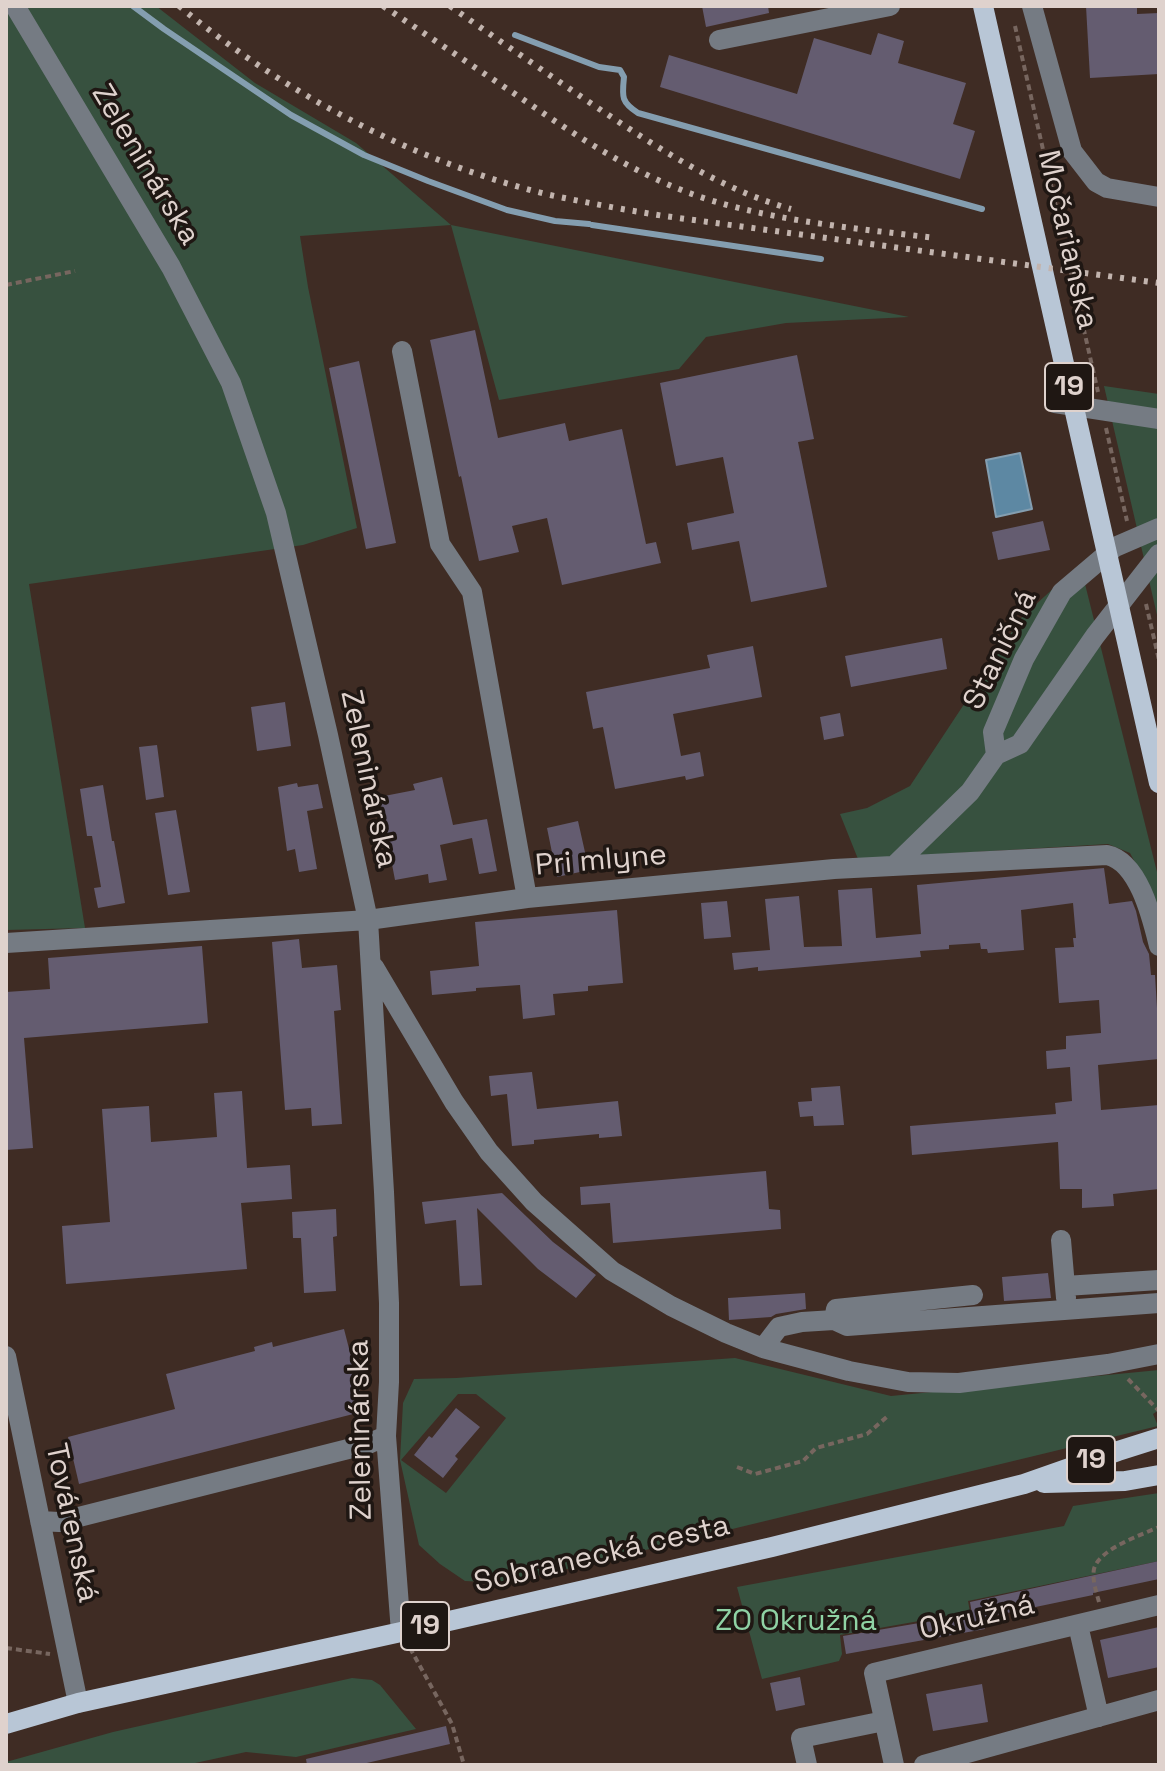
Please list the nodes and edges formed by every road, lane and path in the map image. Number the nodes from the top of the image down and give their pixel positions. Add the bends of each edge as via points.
1 (15, 6) edge
2 (890, 6) edge
3 (983, 6) edge
4 (1032, 6) edge
5 (1014, 22) dead end
6 (719, 40) dead end
7 (1159, 197) edge
8 (75, 271) dead end
9 (6, 285) edge
10 (402, 351) dead end
11 (1099, 395) dead end
12 (1055, 403) dead end
13 (1159, 419) edge
14 (1106, 426) dead end
15 (1127, 520) dead end
16 (1159, 528) edge
17 (1159, 554) edge
18 (1145, 598) dead end
19 (1159, 660) edge
20 (996, 755) junction
21 (1157, 775) edge
22 (894, 866) junction
23 (527, 898) junction
24 (368, 920) junction
25 (6, 943) edge
26 (1159, 946) edge
27 (371, 964) junction
28 (1061, 1240) dead end
29 (1159, 1280) edge
30 (1065, 1286) junction
31 (973, 1295) dead end
32 (1159, 1303) edge
33 (1067, 1310) junction
34 (834, 1320) junction
35 (763, 1348) junction
36 (1159, 1354) edge
37 (6, 1356) edge
38 (1113, 1363) junction
39 (1159, 1411) edge
40 (889, 1415) dead end
41 (386, 1436) junction
42 (1159, 1438) edge
43 (737, 1467) dead end
44 (1159, 1475) edge
45 (1024, 1484) junction
46 (40, 1521) junction
47 (1159, 1527) edge
48 (1159, 1605) edge
49 (1102, 1619) junction
50 (1078, 1625) junction
51 (401, 1632) junction
52 (6, 1648) edge
53 (68, 1656) junction
54 (1159, 1700) edge
55 (78, 1703) junction
56 (1099, 1717) junction
57 (884, 1721) junction
58 (6, 1724) edge
59 (464, 1765) edge
60 (807, 1765) edge
61 (894, 1765) edge
62 (924, 1765) edge

1 - 24 street, Zeleninárska via 171,267 231,383 276,513
2 - 6 street
3 - 21 main road, Močarianska / 19
4 - 7 street via 1072,151 1107,188
5 - 11 path
8 - 9 path
10 - 23 street via 440,544 472,592
12 - 13 street
14 - 15 path
16 - 20 street, Staničná via 1115,547 1062,592 1024,659 993,732
17 - 20 street, Staničná via 1020,744
18 - 19 path
20 - 22 street, Staničná via 970,792
22 - 23 street, Pri mlyne
22 - 26 street, Pri mlyne via 1107,855 1123,861 1144,895
23 - 24 street, Pri mlyne
24 - 25 street, Pri mlyne
24 - 27 street, Zeleninárska
27 - 35 street via 454,1102 534,1202 612,1271 671,1306
27 - 41 street, Zeleninárska via 389,1303
28 - 30 street
29 - 30 street
30 - 33 street
31 - 34 street via 836,1309
32 - 33 street
33 - 34 street via 847,1326
34 - 35 street via 779,1327
35 - 38 street via 908,1382 959,1383
36 - 38 street
37 - 46 street, Továrenská
38 - 39 path
40 - 43 path via 867,1434 816,1448 803,1461 755,1474
41 - 46 street via 59,1522
41 - 51 street, Zeleninárska
42 - 45 main road, Sobranecká cesta / 19
44 - 45 main road, Sobranecká cesta / 19
45 - 51 main road, Sobranecká cesta / 19
46 - 53 street, Továrenská
47 - 49 path via 1105,1553 1094,1565
48 - 49 street, Okružná
49 - 50 street, Okružná
50 - 56 street
50 - 57 street, Okružná via 874,1673
51 - 55 main road, Sobranecká cesta / 19
51 - 59 path via 452,1724
52 - 53 path
53 - 55 street, Továrenská
54 - 56 street
55 - 58 main road, Sobranecká cesta / 19
56 - 62 street
57 - 60 street via 801,1738
57 - 61 street

